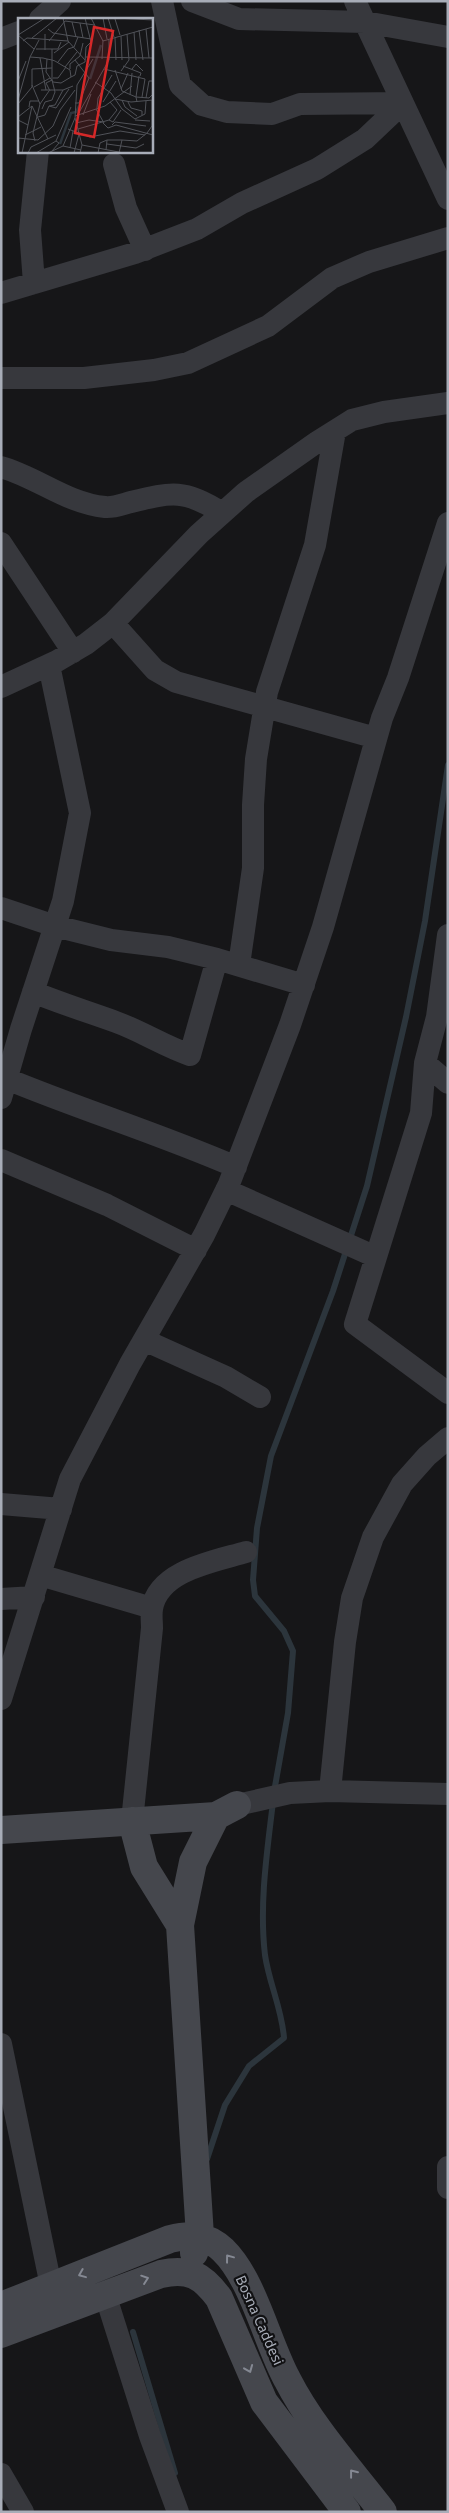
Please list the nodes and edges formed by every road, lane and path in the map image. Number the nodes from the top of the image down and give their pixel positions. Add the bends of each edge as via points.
1 (162, 1) edge
2 (192, 1) edge
3 (355, 1) edge
4 (367, 12) edge
5 (18, 32) edge
6 (448, 37) edge
7 (1, 39) edge
8 (403, 103) junction
9 (38, 152) edge
10 (114, 164) dead end
11 (448, 200) edge
12 (448, 238) edge
13 (145, 250) junction
14 (34, 283) junction
15 (1, 293) edge
16 (1, 378) edge
17 (448, 402) edge
18 (335, 431) junction
19 (1, 467) edge
20 (222, 513) junction
21 (448, 523) edge
22 (1, 543) edge
23 (113, 623) junction
24 (74, 652) junction
25 (49, 665) junction
26 (1, 687) edge
27 (265, 706) junction
28 (376, 738) junction
29 (1, 908) edge
30 (55, 926) junction
31 (448, 935) edge
32 (217, 959) junction
33 (239, 965) junction
34 (304, 985) junction
35 (33, 992) junction
36 (425, 1063) junction
37 (448, 1083) edge
38 (4, 1088) edge
39 (1, 1160) edge
40 (236, 1166) junction
41 (226, 1190) junction
42 (196, 1250) junction
43 (369, 1254) junction
44 (144, 1340) junction
45 (448, 1393) edge
46 (260, 1397) dead end
47 (448, 1438) edge
48 (1, 1504) edge
49 (61, 1509) junction
50 (246, 1552) dead end
51 (40, 1575) junction
52 (34, 1597) junction
53 (1, 1599) edge
54 (152, 1608) junction
55 (1, 1699) edge
56 (330, 1791) junction
57 (448, 1794) edge
58 (227, 1810) junction
59 (132, 1822) junction
60 (1, 1830) edge
61 (180, 1925) junction
62 (1, 2044) edge
63 (448, 2167) edge
64 (448, 2188) edge
65 (200, 2236) junction
66 (187, 2272) junction
67 (52, 2286) junction
68 (105, 2294) junction
69 (1, 2306) edge
70 (1, 2334) edge
71 (1, 2474) edge
72 (23, 2512) edge
73 (178, 2512) edge
74 (347, 2512) edge
75 (383, 2512) edge

1 - 8 street via 180,86 202,105 227,112 272,114 300,104
2 - 4 street via 239,19
3 - 4 street
4 - 6 street
4 - 8 street
5 - 7 street
8 - 11 street
8 - 13 street via 365,139 317,169 242,203 197,229
9 - 14 street via 30,230
10 - 13 street via 126,208
12 - 16 street via 369,262 332,278 268,326 188,363 84,378
13 - 14 street
14 - 15 street
17 - 18 street via 352,420
18 - 20 street via 246,492
18 - 27 street via 315,545
19 - 20 street via 22,472 66,497 106,508 178,493 205,502
20 - 23 street
21 - 28 street
22 - 24 street
23 - 24 street
23 - 27 street via 155,670 176,682
24 - 25 street
25 - 26 street
25 - 30 street via 80,813
27 - 28 street
27 - 33 street via 254,786 253,868
28 - 34 street
29 - 30 street
30 - 32 street via 111,940 168,947
30 - 35 street
31 - 36 street via 437,1016
32 - 33 street
32 - 35 street via 190,1055 117,1023
33 - 34 street
34 - 40 street
35 - 38 street
36 - 37 street
36 - 43 street via 421,1113
38 - 40 street via 179,1142
39 - 42 street via 107,1205
40 - 41 street
41 - 42 street
41 - 43 street
42 - 44 street
43 - 45 street via 355,1324
44 - 46 street via 226,1377
44 - 49 street via 70,1479
47 - 56 street via 402,1484 373,1537 352,1598
48 - 49 street
49 - 51 street
50 - 54 street via 182,1571 157,1594
51 - 52 street
51 - 54 street
52 - 53 street
52 - 55 street
54 - 59 street
56 - 57 street
56 - 58 street via 290,1793
58 - 59 main road
58 - 61 main road via 192,1862
59 - 60 main road
59 - 61 main road via 144,1867
61 - 65 main road
62 - 67 street
63 - 64 street
65 - 66 main road
65 -> 67 main road via 170,2239
75 -> 65 main road, Bosna Caddesi via 299,2402 234,2264 224,2251
68 -> 66 main road via 161,2274
66 -> 74 main road, Bosna Caddesi via 211,2287 219,2298 264,2402
67 - 69 main road
68 - 70 main road
68 - 73 street
71 - 72 street

